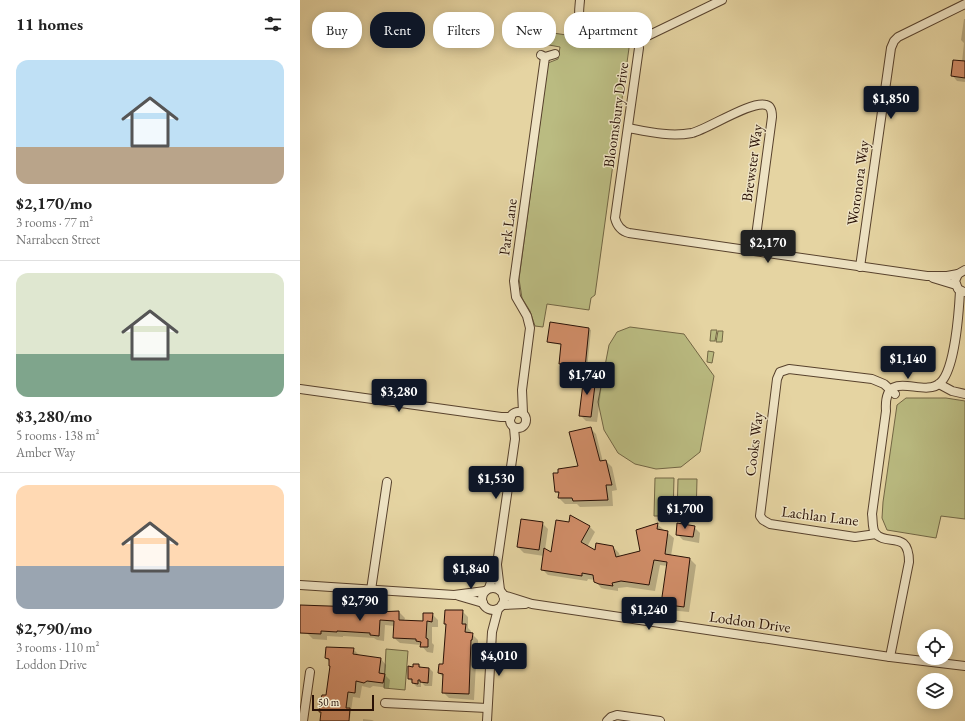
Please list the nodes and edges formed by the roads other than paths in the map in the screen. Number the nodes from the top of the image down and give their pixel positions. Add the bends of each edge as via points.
1 (580, 0) edge
2 (722, 0) edge
3 (965, 4) edge
4 (578, 12) edge
5 (652, 34) edge
6 (639, 48) edge
7 (555, 54) dead end
8 (628, 128) junction
9 (754, 251) junction
10 (860, 267) junction
11 (963, 270) edge
12 (927, 276) junction
13 (960, 289) edge
14 (965, 303) edge
15 (959, 320) junction
16 (941, 385) junction
17 (300, 389) edge
18 (892, 392) junction
19 (965, 394) edge
20 (516, 420) junction
21 (387, 482) dead end
22 (763, 520) joint
23 (876, 534) junction
24 (497, 564) junction
25 (300, 586) edge
26 (371, 590) junction
27 (487, 590) junction
28 (502, 593) junction
29 (454, 595) junction
30 (532, 604) junction
31 (486, 606) junction
32 (500, 607) junction
33 (492, 632) junction
34 (890, 657) junction
35 (965, 666) edge
36 (310, 672) dead end
37 (384, 703) dead end
38 (487, 708) junction
39 (303, 721) edge
40 (486, 721) edge
41 (607, 721) edge
42 (660, 721) edge

1 - 4 street
2 - 5 street
3 - 10 street, Woronora Way via 904,34 894,41 891,48
6 - 8 street, Bloomsbury Drive
7 - 20 street, Park Lane via 543,56 514,281 516,297 527,316 530,328 522,397
8 - 9 street, Bloomsbury Drive via 615,218 623,232
8 - 9 street, Brewster Way via 666,134 693,132 754,106 764,104 769,107 772,117
9 - 10 street
10 - 12 street
11 - 12 street via 947,276
11 - 13 street via 956,277
12 - 13 street
13 - 15 street
14 - 15 street
15 - 16 street via 949,366
16 - 18 street via 940,390 930,392
16 - 19 street
17 - 20 street
18 - 22 street, Cooks Way via 884,384 872,379 789,368 780,372 760,512
18 - 23 street via 886,411 872,514
20 - 24 street
21 - 26 street
22 - 23 street, Lachlan Lane via 770,524 856,537
23 - 34 street via 898,540 905,545 909,554
24 - 27 street
24 - 28 street
25 - 26 street
26 - 29 street
27 - 28 street via 495,588
27 - 29 street
27 - 31 street via 482,597
28 - 30 street, Loddon Drive
28 - 32 street via 504,598
29 - 31 street
30 - 32 street, Loddon Drive
30 - 34 street, Loddon Drive
31 - 32 street
31 - 33 street
32 - 33 street
33 - 38 street
34 - 35 street, Loddon Drive
36 - 39 street
37 - 38 street
38 - 40 street
41 - 42 street via 617,715

